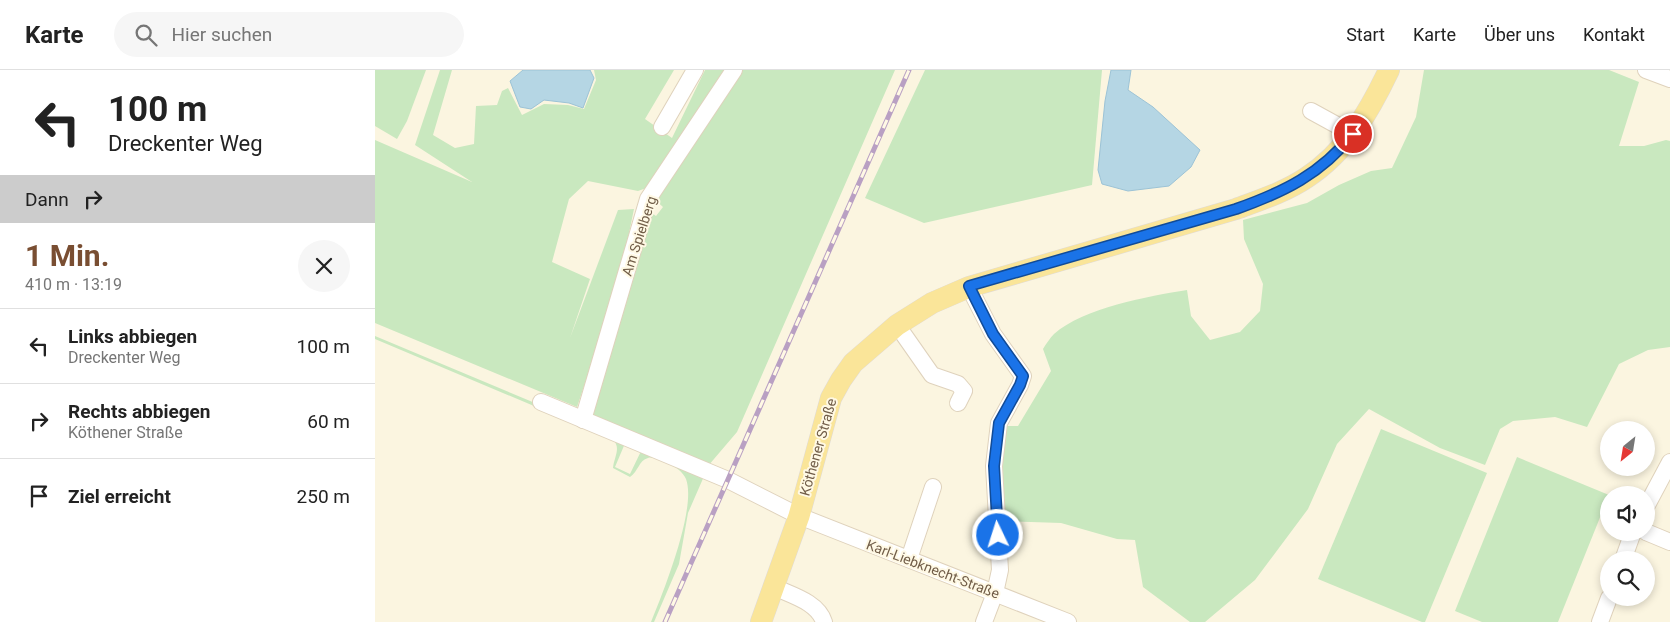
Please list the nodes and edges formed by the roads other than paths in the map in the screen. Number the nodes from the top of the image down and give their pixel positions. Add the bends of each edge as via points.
1 (695, 70) edge
2 (734, 70) edge
3 (1389, 70) edge
4 (1646, 70) edge
5 (1670, 79) edge
6 (1311, 111) dead end
7 (662, 127) dead end
8 (1353, 134) junction
9 (969, 286) junction
10 (897, 325) junction
11 (541, 402) dead end
12 (959, 403) dead end
13 (583, 420) junction
14 (1670, 462) edge
15 (933, 487) dead end
16 (1655, 490) edge
17 (799, 516) junction
18 (1655, 536) edge
19 (1670, 542) edge
20 (909, 559) junction
21 (774, 587) junction
22 (995, 593) junction
23 (1606, 606) edge
24 (761, 622) edge
25 (824, 622) edge
26 (984, 622) edge
27 (1068, 622) edge
28 (1600, 622) edge

1 - 7 street
2 - 13 street, Am Spielberg via 648,198
3 - 8 main road, Köthener Straße
4 - 5 street
6 - 8 street
8 - 9 main road, Köthener Straße via 1306,178 1270,197
9 - 10 main road, Köthener Straße via 931,303
9 - 22 street via 993,334 1023,376 999,423 994,466 1000,570
10 - 12 street via 932,375 958,384 964,390
10 - 17 main road, Köthener Straße via 853,363 831,398
11 - 13 street
13 - 17 street via 733,483
14 - 16 street
15 - 20 street
17 - 20 street, Karl-Liebknecht-Straße
17 - 21 main road, Köthener Straße
18 - 19 street
20 - 22 street, Karl-Liebknecht-Straße
21 - 24 main road, Köthener Straße
21 - 25 street via 811,605
22 - 26 street
22 - 27 street, Karl-Liebknecht-Straße
23 - 28 street

